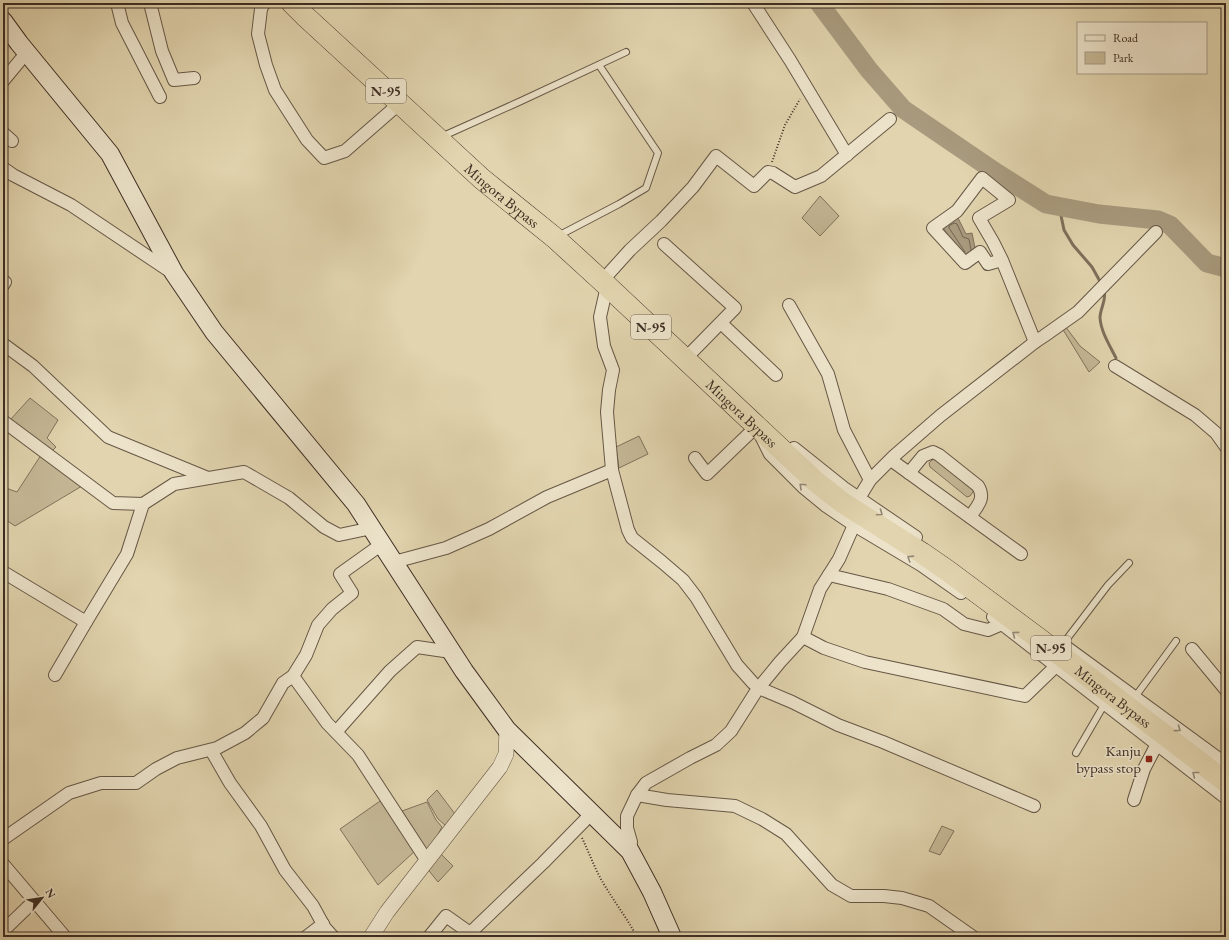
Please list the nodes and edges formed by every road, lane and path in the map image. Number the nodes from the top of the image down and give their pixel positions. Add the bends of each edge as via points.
1 (117, 3) edge
2 (150, 3) edge
3 (264, 3) edge
4 (292, 3) edge
5 (753, 3) edge
6 (3, 21) edge
7 (27, 52) junction
8 (626, 52) dead end
9 (599, 65) junction
10 (194, 78) dead end
11 (3, 81) edge
12 (806, 87) junction
13 (160, 97) dead end
14 (400, 103) junction
15 (890, 119) dead end
16 (437, 138) junction
17 (847, 155) junction
18 (3, 168) edge
19 (768, 172) junction
20 (1156, 232) dead end
21 (555, 238) junction
22 (664, 244) dead end
23 (1002, 260) junction
24 (174, 273) junction
25 (3, 281) edge
26 (604, 283) junction
27 (3, 285) edge
28 (790, 305) dead end
29 (721, 323) junction
30 (1035, 342) junction
31 (3, 344) edge
32 (685, 359) junction
33 (1115, 366) dead end
34 (776, 375) dead end
35 (3, 421) edge
36 (756, 427) junction
37 (1226, 447) edge
38 (695, 458) dead end
39 (891, 460) junction
40 (612, 470) junction
41 (909, 473) junction
42 (209, 478) junction
43 (870, 480) junction
44 (859, 498) junction
45 (143, 504) junction
46 (970, 517) junction
47 (854, 525) junction
48 (372, 528) junction
49 (382, 544) junction
50 (1021, 554) dead end
51 (394, 562) junction
52 (1129, 563) dead end
53 (3, 572) edge
54 (829, 575) junction
55 (86, 622) junction
56 (1002, 624) junction
57 (803, 637) junction
58 (1176, 641) dead end
59 (1063, 644) junction
60 (1192, 650) dead end
61 (452, 652) junction
62 (1056, 666) junction
63 (55, 675) dead end
64 (293, 676) junction
65 (759, 688) junction
66 (1226, 690) edge
67 (1135, 698) junction
68 (1104, 704) junction
69 (507, 730) junction
70 (336, 732) junction
71 (1157, 744) junction
72 (210, 750) junction
73 (1076, 753) dead end
74 (1226, 764) edge
75 (1226, 782) edge
76 (637, 795) junction
77 (1226, 798) edge
78 (1134, 800) dead end
79 (1034, 806) dead end
80 (591, 814) junction
81 (577, 828) junction
82 (3, 839) edge
83 (630, 851) junction
84 (427, 861) junction
85 (3, 864) edge
86 (34, 901) junction
87 (323, 924) junction
88 (3, 931) edge
89 (62, 936) edge
90 (306, 937) edge
91 (333, 937) edge
92 (371, 937) edge
93 (429, 937) edge
94 (637, 937) edge
95 (672, 937) edge
96 (973, 937) edge

1 - 13 street via 122,23
2 - 10 street via 162,51 174,80
3 - 14 street via 258,34 275,90 307,140 324,158 345,151
4 - 14 highway, Mingora Bypass / N-95
5 - 12 street
6 - 7 main road
7 - 11 street
7 - 24 main road via 110,154
8 - 9 lane
9 - 16 lane
9 - 21 lane via 658,153 646,188
12 - 17 street
12 - 19 path via 785,125
14 - 16 highway, Mingora Bypass / N-95
15 - 17 street
16 - 21 highway, Mingora Bypass / N-95 via 482,179
17 - 19 street via 821,176 795,187
18 - 24 street via 71,204
19 - 26 street via 754,186 716,156 693,188 630,250
20 - 30 street via 1078,312
21 - 26 highway, Mingora Bypass / N-95
22 - 29 street via 735,308
23 - 23 street via 988,264 980,252 965,263 934,228 956,211 982,178 1009,200 979,218
23 - 30 street
24 - 48 main road via 214,332 356,504
25 - 27 street
26 - 32 highway, Mingora Bypass / N-95
26 - 40 street via 600,318 604,346 613,370 607,412
28 - 43 street via 828,374 844,430
29 - 32 street
29 - 34 street
30 - 39 street via 940,416
31 - 42 street via 33,366 108,436
32 - 36 highway, Mingora Bypass / N-95
33 - 37 street via 1195,415 1216,433
35 - 45 street via 114,503
36 - 38 street via 707,474
36 - 44 street via 785,441
47 -> 36 street via 826,506 770,454
36 - 75 highway, Mingora Bypass / N-95 via 843,503 948,571
39 - 41 street
39 - 43 street
40 - 51 street via 547,497 489,529 446,548
40 - 65 street via 632,538 683,580 737,665
41 - 46 street
41 - 46 street via 923,456 933,452 939,455 981,491 982,498
42 - 45 street via 174,484
42 - 48 street via 244,472 289,498 324,527 339,535
43 - 44 street
44 -> 59 street
45 - 55 street via 127,554
46 - 50 street
47 - 54 street
56 -> 47 street via 921,565
48 - 49 main road
49 - 51 main road
49 - 64 street via 340,574 352,593 332,609 318,626
51 - 61 main road
52 - 59 lane via 1108,585
53 - 55 street
54 - 56 street via 888,589 943,609 964,624 988,630
54 - 57 street via 820,589
55 - 63 street
62 -> 56 street
57 - 62 street via 824,648 865,662 1025,696
57 - 65 street
58 - 67 lane
59 - 67 street
60 - 66 street
61 - 69 main road
61 - 70 street via 417,647 390,671
62 - 68 street
64 - 70 street
64 - 72 street via 283,684 263,718 245,733
65 - 76 street via 731,731 716,745 646,783
65 - 79 street via 838,725
67 -> 74 street
68 - 71 street
68 - 73 lane
69 - 80 main road
69 - 84 street via 506,754 500,767
70 - 84 street via 358,754
77 -> 71 street
71 - 78 street via 1144,769
72 - 82 street via 177,758 136,783 101,783 69,793
72 - 87 street via 230,783 262,826 285,870 313,906
76 - 83 street via 628,816
76 - 96 street via 735,806 786,834 823,877 851,896 902,898 929,906
80 - 81 street
80 - 83 main road
81 - 93 street via 470,933 446,916
81 - 94 path via 601,880
83 - 95 main road
84 - 92 street
85 - 86 street
86 - 88 street
86 - 89 street
87 - 90 street
87 - 91 street

